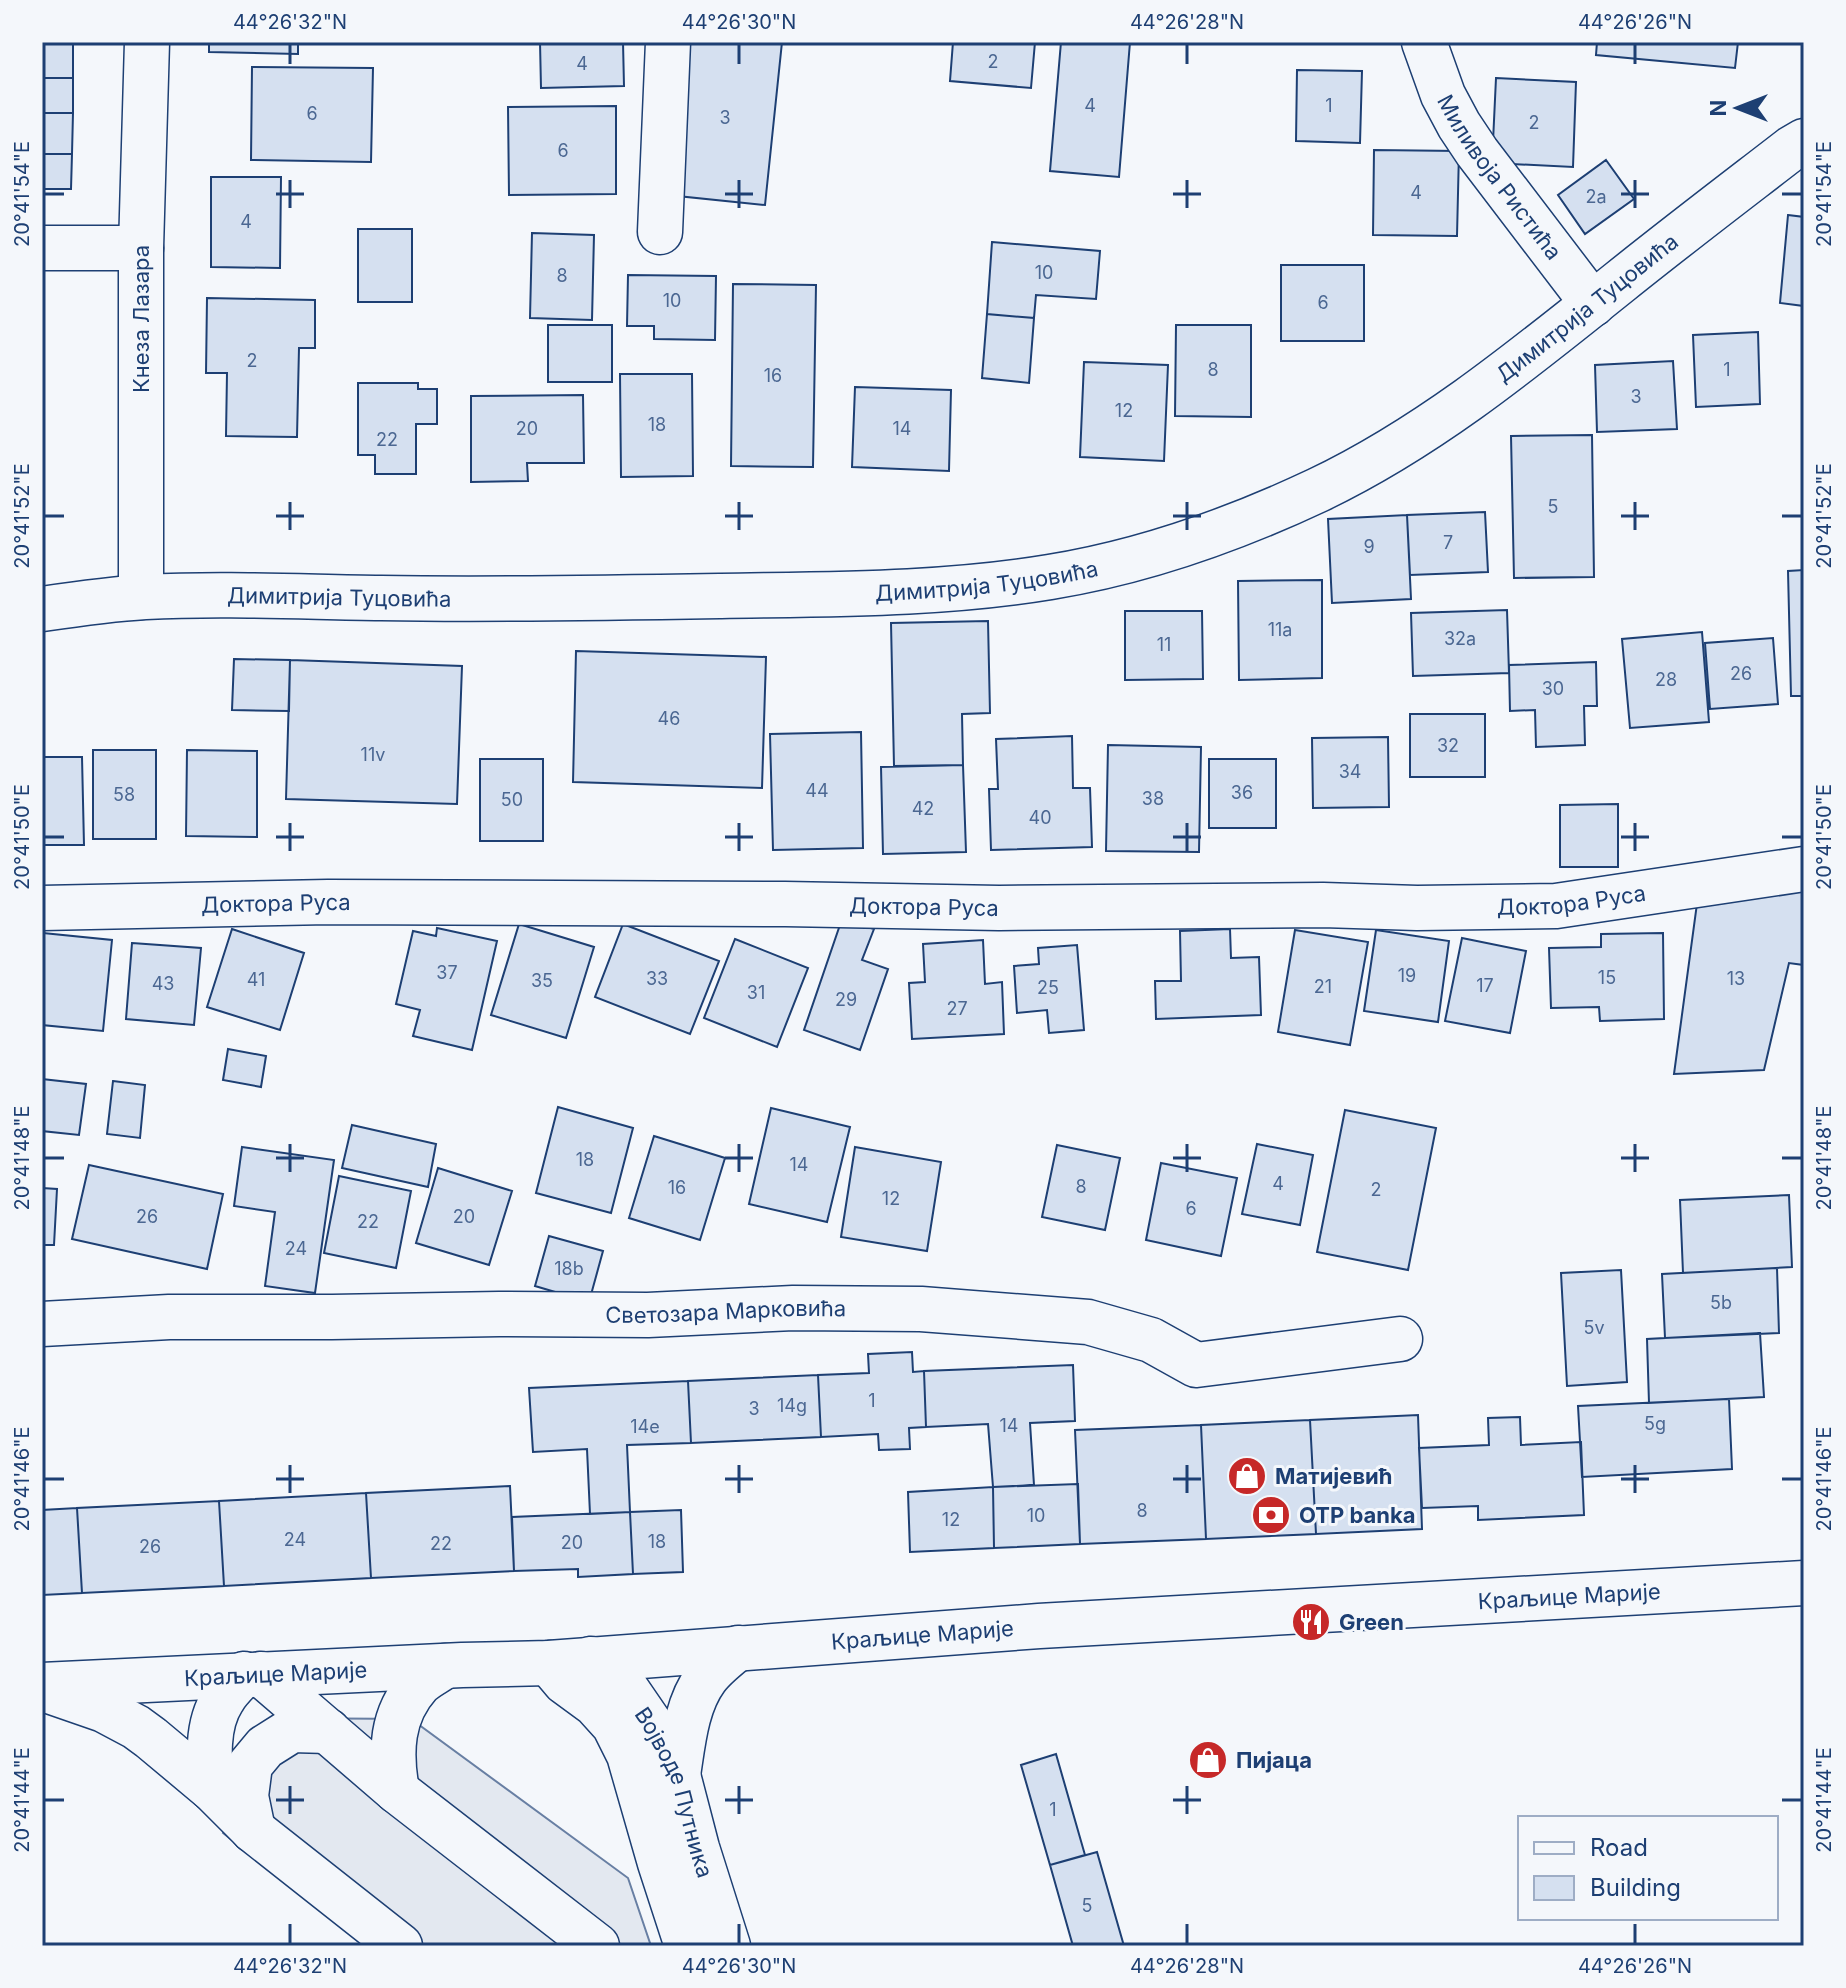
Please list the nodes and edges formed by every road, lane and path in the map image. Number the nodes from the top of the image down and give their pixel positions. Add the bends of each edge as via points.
1 (147, 42) edge
2 (668, 42) edge
3 (1424, 42) edge
4 (1804, 141) edge
5 (660, 232) dead end
6 (42, 248) edge
7 (141, 248) junction
8 (1593, 304) junction
9 (141, 597) junction
10 (42, 609) edge
11 (1804, 869) edge
12 (42, 908) edge
13 (42, 1324) edge
14 (1400, 1339) dead end
15 (1804, 1583) edge
16 (738, 1648) junction
17 (570, 1661) junction
18 (445, 1666) junction
19 (253, 1674) junction
20 (42, 1687) edge
21 (328, 1731) junction
22 (678, 1775) junction
23 (212, 1789) junction
24 (397, 1791) junction
25 (253, 1830) junction
26 (400, 1946) edge
27 (597, 1946) edge
28 (687, 1946) edge
29 (728, 1946) edge

1 - 7 street, Кнеза Лазара
2 - 5 street
3 - 8 street, Миливоја Ристића via 1459,125
4 - 8 street, Димитрија Туцовића
6 - 7 street
7 - 9 street, Кнеза Лазара
8 - 9 street, Димитрија Туцовића via 1427,428 1322,488 1197,540 1082,571 933,591 493,600
9 - 10 street, Димитрија Туцовића
11 - 12 street, Доктора Руса via 1556,906 328,902
13 - 14 street, Светозара Марковића via 169,1317 921,1309 1088,1322 1151,1340 1196,1365
15 - 16 street, Краљице Марије
16 - 17 street, Краљице Марије
16 - 22 street via 705,1679 693,1702
17 - 18 street, Краљице Марије
17 - 22 street, Војводе Путника via 625,1687
17 - 28 street, Војводе Путника via 565,1682 614,1725 629,1755
18 - 19 street, Краљице Марије
18 - 24 street via 420,1684 404,1707 393,1736
19 - 20 street, Краљице Марије
19 - 21 street
19 - 23 street via 222,1700 212,1727
20 - 23 street via 136,1727
21 - 24 street
21 - 25 street via 292,1730 265,1747 250,1765 246,1796
22 - 29 street, Војводе Путника
23 - 25 street
24 - 27 street
25 - 26 street

